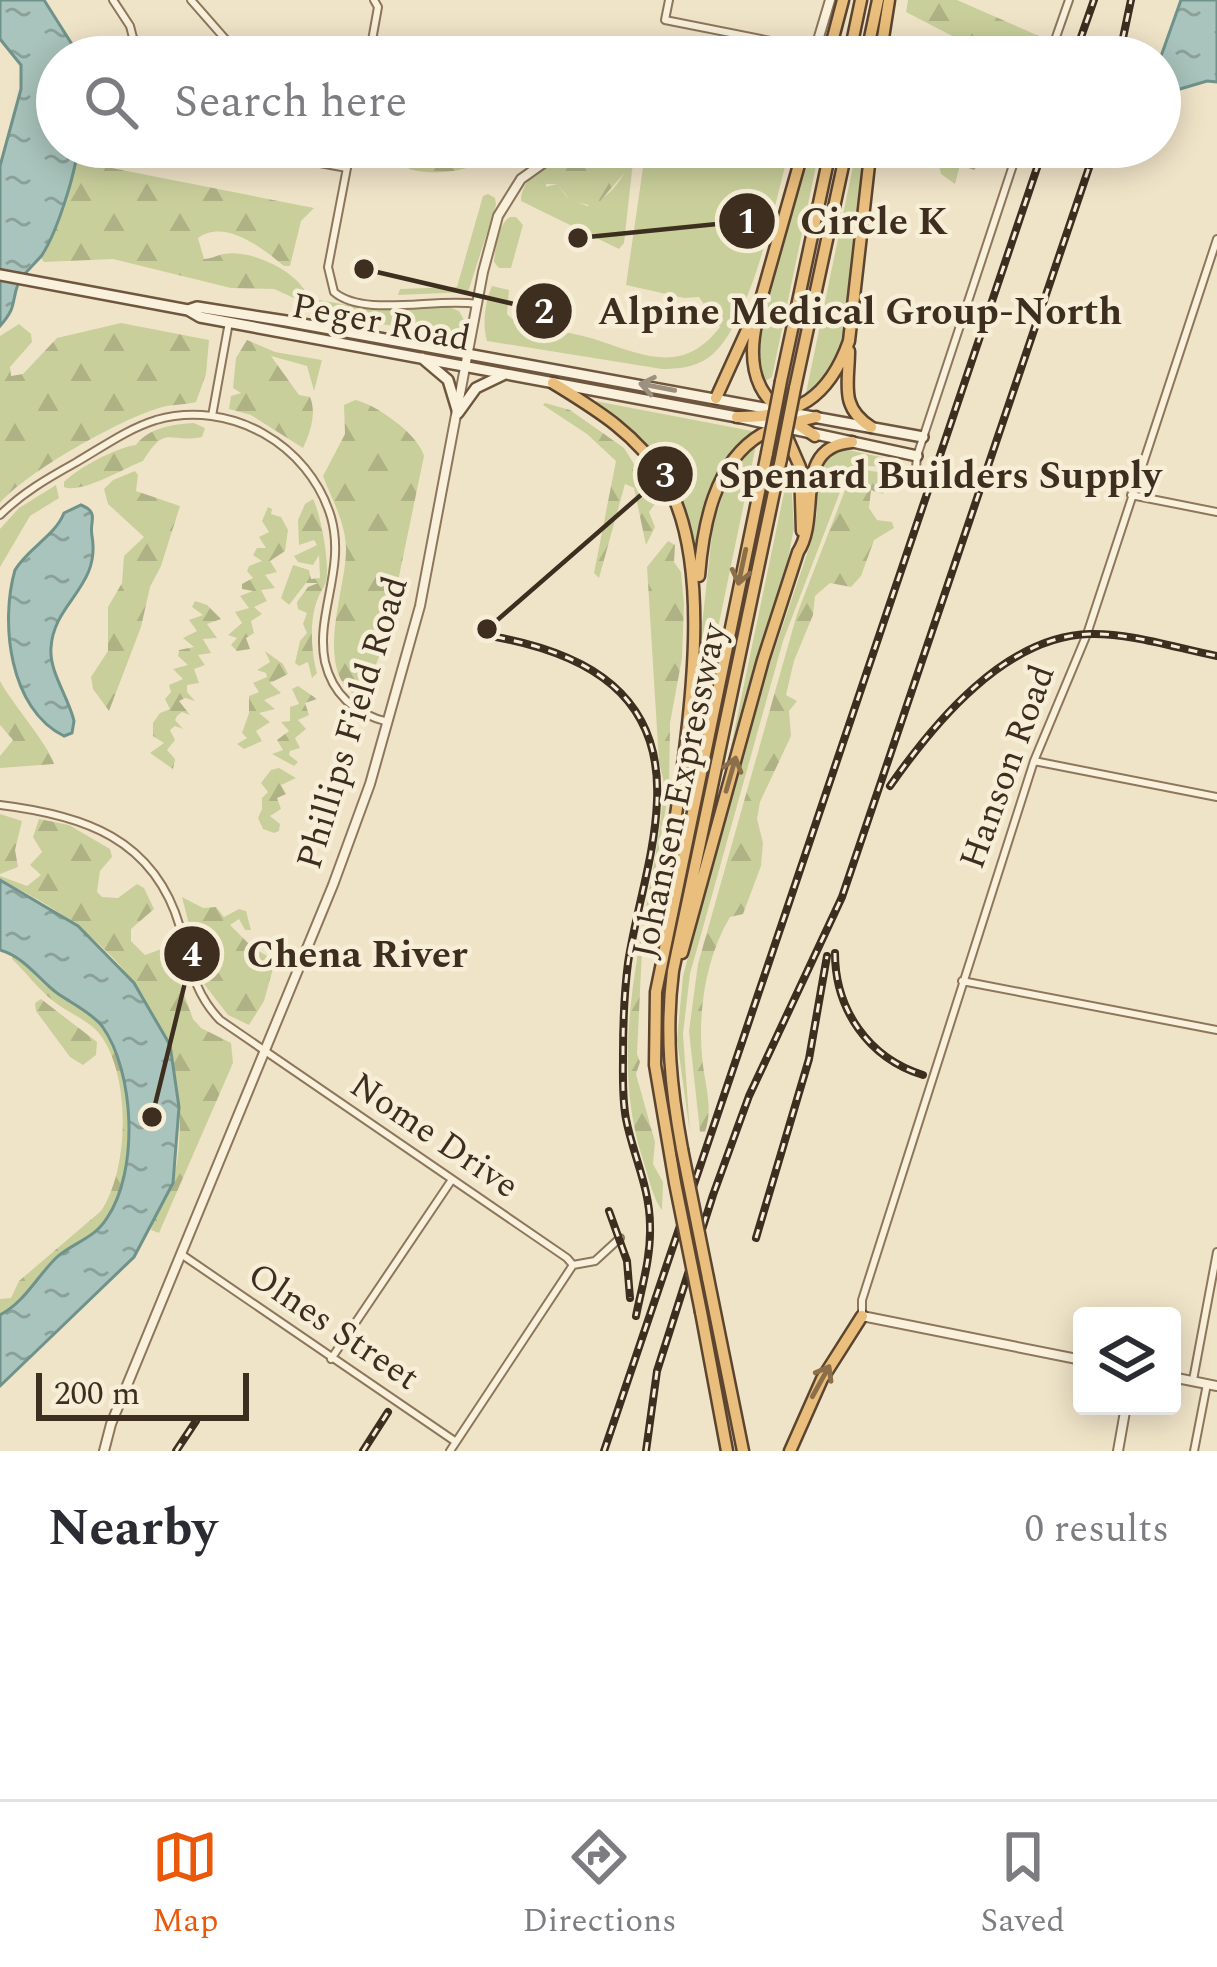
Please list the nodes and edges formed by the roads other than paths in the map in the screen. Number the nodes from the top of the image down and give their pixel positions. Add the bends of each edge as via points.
1 (112, 0) edge
2 (191, 0) edge
3 (669, 0) edge
4 (830, 0) edge
5 (843, 0) edge
6 (861, 0) edge
7 (878, 0) edge
8 (889, 0) edge
9 (1069, 0) edge
10 (376, 3) edge
11 (133, 36) edge
12 (223, 36) edge
13 (372, 36) edge
14 (735, 36) edge
15 (823, 36) edge
16 (827, 36) edge
17 (853, 36) edge
18 (870, 36) edge
19 (883, 36) edge
20 (1056, 36) edge
21 (347, 168) edge
22 (534, 168) edge
23 (798, 168) edge
24 (827, 168) edge
25 (842, 168) edge
26 (869, 168) edge
27 (1011, 168) edge
28 (1217, 239) edge
29 (0, 274) edge
30 (761, 299) junction
31 (477, 304) junction
32 (188, 310) junction
33 (229, 322) junction
34 (849, 341) junction
35 (422, 358) junction
36 (467, 360) junction
37 (504, 374) junction
38 (553, 383) junction
39 (716, 398) junction
40 (758, 406) junction
41 (784, 412) junction
42 (458, 413) junction
43 (212, 416) junction
44 (737, 417) junction
45 (771, 417) junction
46 (816, 417) junction
47 (796, 422) junction
48 (782, 427) junction
49 (871, 427) junction
50 (815, 436) junction
51 (923, 437) junction
52 (852, 442) junction
53 (917, 456) junction
54 (916, 470) dead end
55 (1131, 495) junction
56 (1217, 512) edge
57 (0, 515) edge
58 (798, 553) junction
59 (694, 627) junction
60 (389, 723) junction
61 (1034, 761) junction
62 (1217, 797) edge
63 (0, 805) edge
64 (659, 970) junction
65 (962, 981) junction
66 (668, 1009) junction
67 (1217, 1030) edge
68 (265, 1052) junction
69 (451, 1181) junction
70 (620, 1238) dead end
71 (1217, 1252) edge
72 (181, 1255) junction
73 (573, 1265) junction
74 (862, 1316) junction
75 (1073, 1358) edge
76 (331, 1359) junction
77 (1181, 1378) edge
78 (1192, 1380) junction
79 (1212, 1385) edge
80 (1124, 1415) edge
81 (456, 1442) junction
82 (104, 1451) edge
83 (449, 1451) edge
84 (727, 1451) edge
85 (743, 1451) edge
86 (790, 1451) edge
87 (1118, 1451) edge
88 (1194, 1451) edge

1 - 11 street
2 - 12 street
3 - 14 street via 665,20
4 - 15 street
5 - 16 highway
6 - 17 highway
7 - 18 highway
8 - 19 highway
9 - 20 street
10 - 13 street
21 - 31 street via 328,267 334,292 359,304
22 - 31 street, Phillips Field Road via 494,227
23 - 30 highway
24 -> 64 highway, Johansen Expressway, bridge
25 - 66 highway, Johansen Expressway, bridge
26 - 34 highway
27 - 51 street
28 - 55 street, Hanson Road
29 - 32 main road, Peger Road
30 - 39 highway
30 - 41 highway via 754,373
31 - 36 street, Phillips Field Road
32 - 33 main road, Peger Road
32 - 36 main road, Peger Road
33 - 35 main road, Peger Road
33 - 43 street
34 - 41 highway via 829,382
34 - 49 highway via 848,404
35 - 36 main road, Peger Road
35 - 42 main road via 448,380
36 - 37 main road, Peger Road
39 -> 36 main road, Peger Road
36 - 42 street, Phillips Field Road
37 - 38 main road, Peger Road
37 - 42 main road via 476,388
38 - 44 main road, Peger Road
38 - 59 highway via 628,434 673,493 692,548
39 - 40 main road, Peger Road
40 - 41 main road, Peger Road
40 - 45 highway
41 - 45 highway
41 - 46 main road, Peger Road
41 - 47 highway
42 - 60 street, Phillips Field Road
43 - 57 street via 140,426
43 - 60 street via 269,436 317,485 336,546 328,672 349,705
44 - 45 highway
44 - 48 main road, Peger Road
45 - 48 highway
46 - 47 highway
46 - 49 main road, Peger Road
47 - 48 highway
47 - 50 highway
48 - 50 main road, Peger Road
48 - 58 highway via 802,478
48 - 59 highway via 743,448 720,482 704,534
49 - 51 main road, Peger Road
50 - 52 main road, Peger Road
51 - 53 street
52 - 53 main road, Peger Road
52 - 58 highway via 830,448 813,466 809,526
53 - 54 street
55 - 56 street
55 - 61 street, Hanson Road via 1087,634
66 -> 58 highway
59 - 64 highway
60 - 68 street, Phillips Field Road
61 - 62 street
61 - 65 street, Hanson Road
63 - 68 street, Nome Drive via 87,822 133,851 169,899 199,993 220,1020
64 - 84 highway, Johansen Expressway, bridge via 655,1065
65 - 67 street
65 - 74 street, Hanson Road
66 - 85 highway, Johansen Expressway, bridge via 672,1094
68 - 69 street, Nome Drive
68 - 72 street, Phillips Field Road
69 - 73 street, Nome Drive
69 - 76 street
70 - 73 street via 595,1261
71 - 78 street
72 - 76 street, Olnes Street
72 - 82 street, Phillips Field Road
73 - 81 street
74 - 75 street
86 -> 74 highway
76 - 81 street, Olnes Street
77 - 78 street
78 - 79 street
79 - 88 street
80 - 87 street
81 - 83 street

